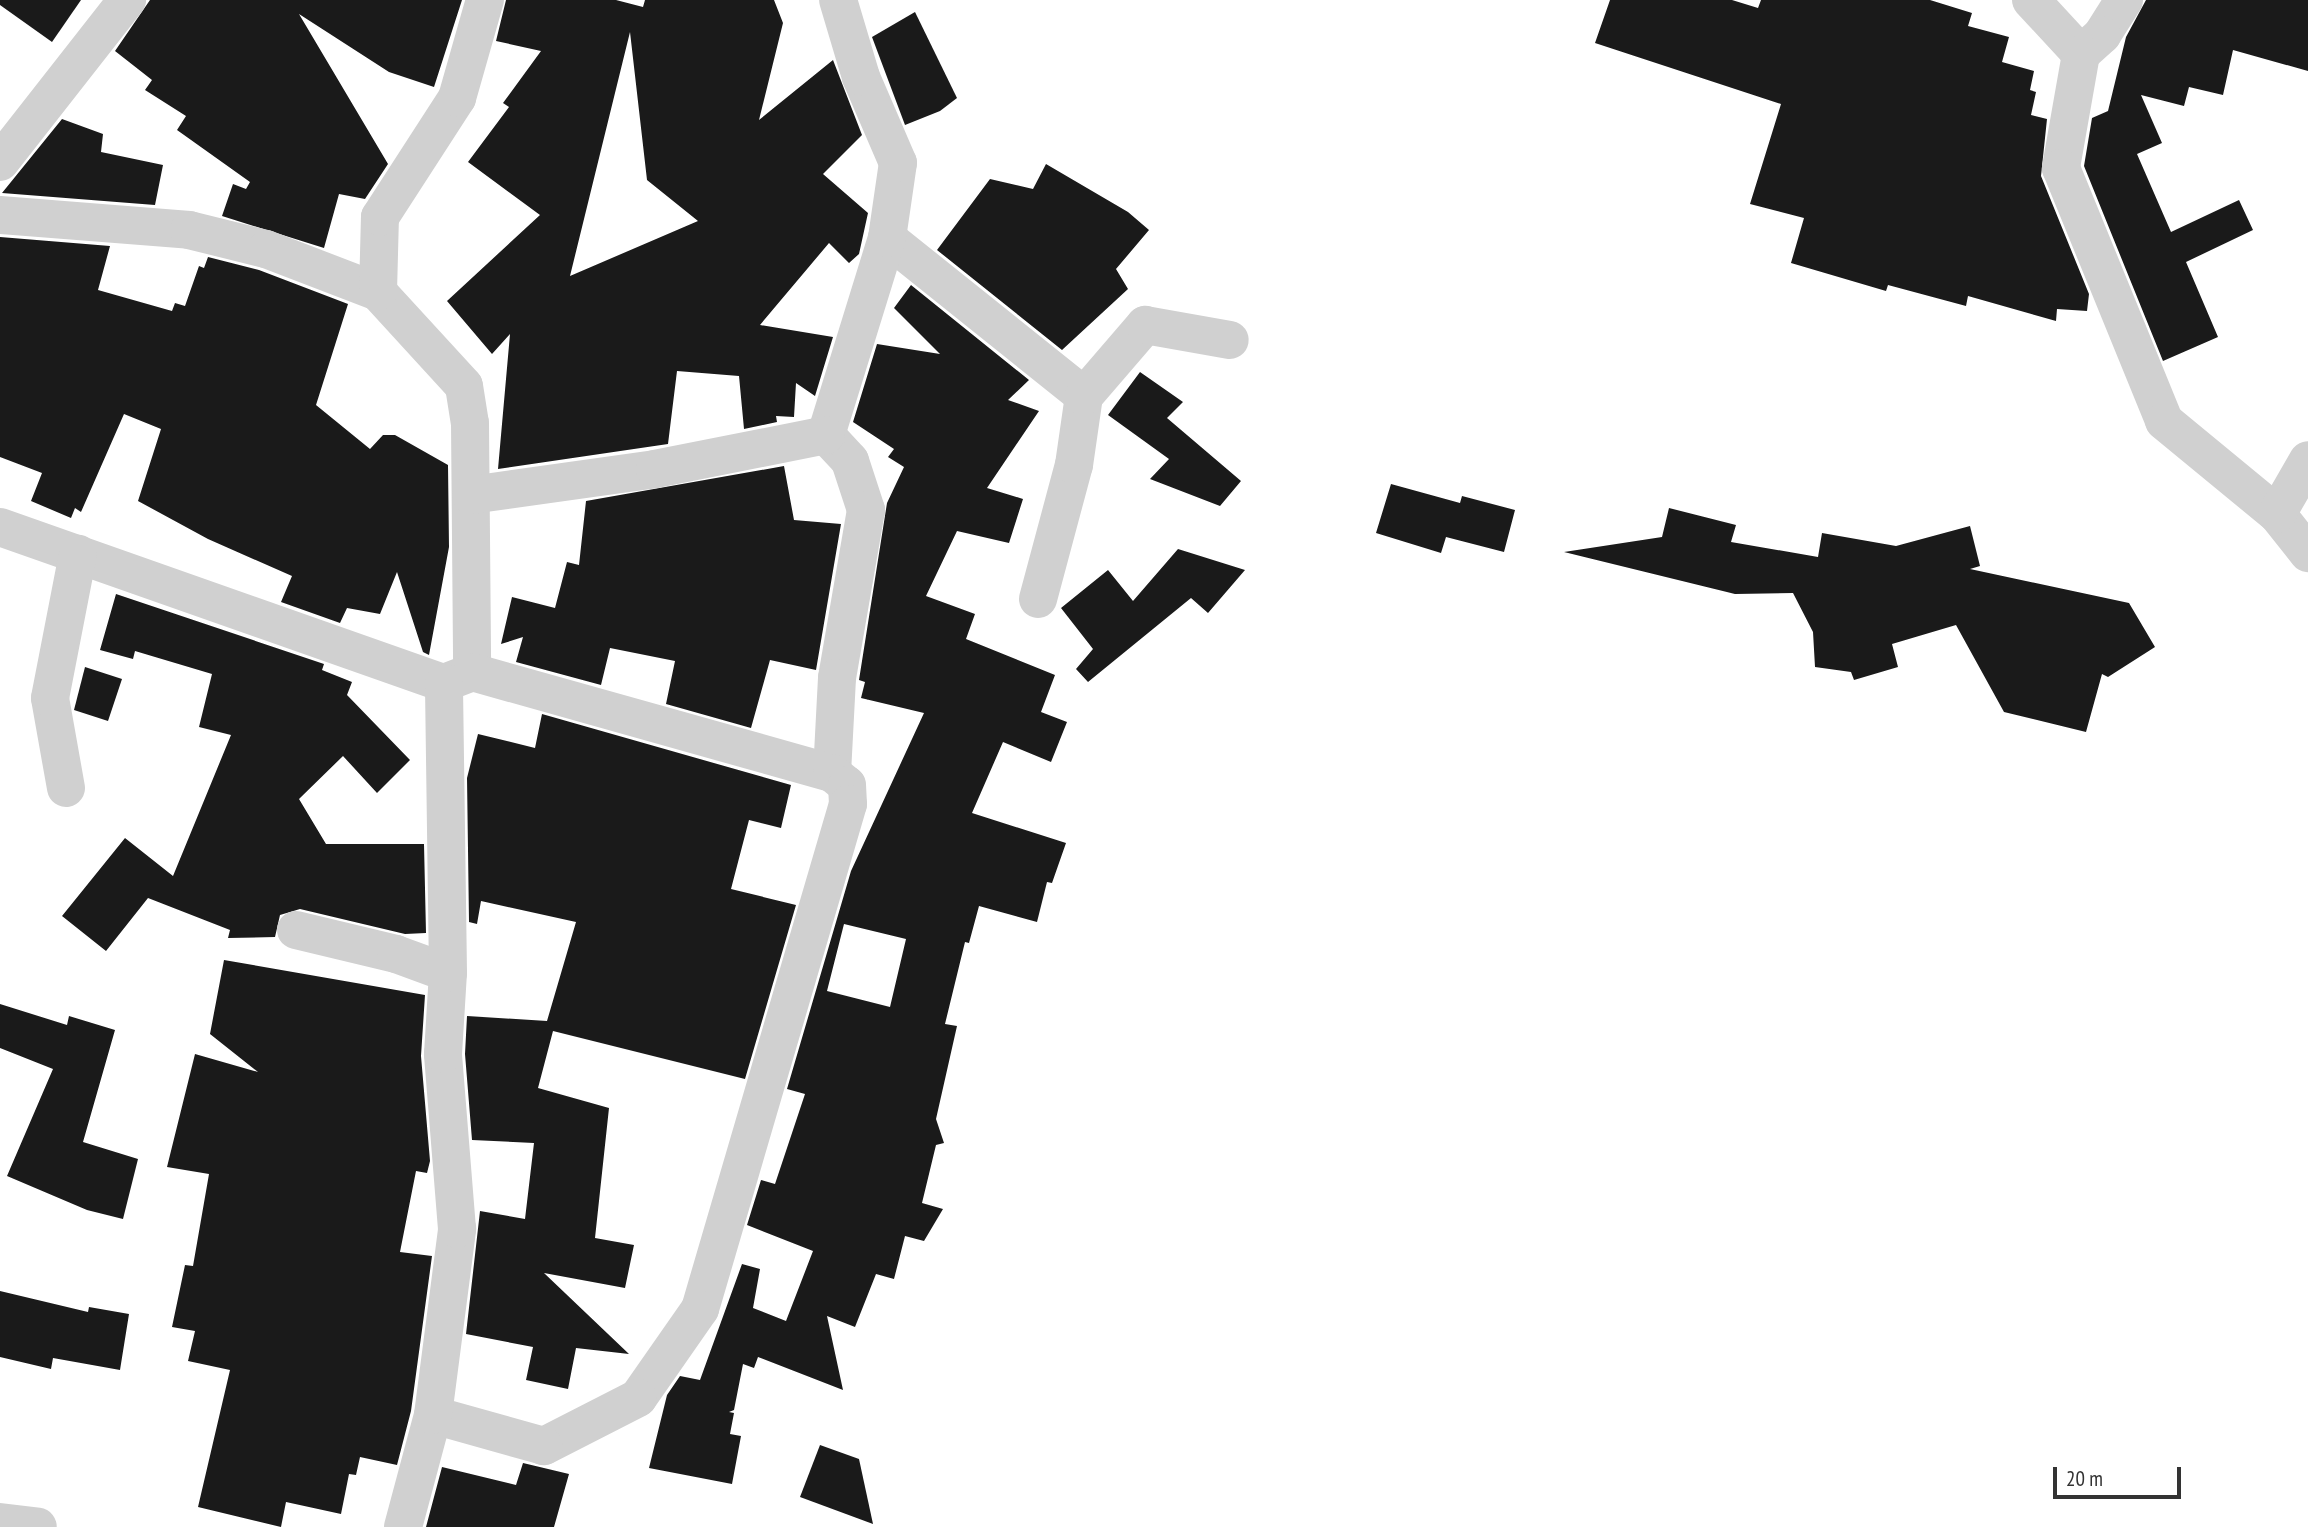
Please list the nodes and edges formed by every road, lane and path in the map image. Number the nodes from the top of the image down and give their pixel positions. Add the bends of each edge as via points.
1 (127, 0) edge
2 (485, 0) edge
3 (838, 0) edge
4 (2031, 0) edge
5 (2124, 0) edge
6 (2081, 54) junction
7 (0, 162) edge
8 (0, 215) edge
9 (887, 238) junction
10 (378, 292) junction
11 (1230, 340) dead end
12 (1084, 396) junction
13 (825, 435) junction
14 (2308, 460) edge
15 (471, 495) junction
16 (2277, 514) junction
17 (0, 527) edge
18 (2308, 553) edge
19 (78, 554) junction
20 (1038, 599) dead end
21 (458, 677) junction
22 (832, 773) junction
23 (66, 788) dead end
24 (296, 930) dead end
25 (448, 973) junction
26 (433, 1415) junction
27 (0, 1522) edge
28 (38, 1527) edge
29 (402, 1527) edge

1 - 7 street
2 - 10 street via 457,98 380,217
3 - 9 street via 854,90 898,163
4 - 6 street
5 - 6 street via 2102,35
6 - 16 street via 2061,168 2164,421
8 - 10 street via 189,230 267,249
9 - 12 street
9 - 13 street
10 - 15 street via 464,386 470,424
11 - 12 street via 1144,325
12 - 20 street via 1074,465
13 - 15 street via 656,469
13 - 22 street via 850,461 866,510 837,678
14 - 16 street
15 - 21 street
16 - 18 street
17 - 19 street
19 - 21 street
19 - 23 street via 50,698
21 - 22 street
21 - 25 street
22 - 26 street via 847,785 848,804 700,1309 638,1398 544,1446
24 - 25 street via 396,954
25 - 26 street via 443,1054 457,1229
26 - 29 street
27 - 28 street

